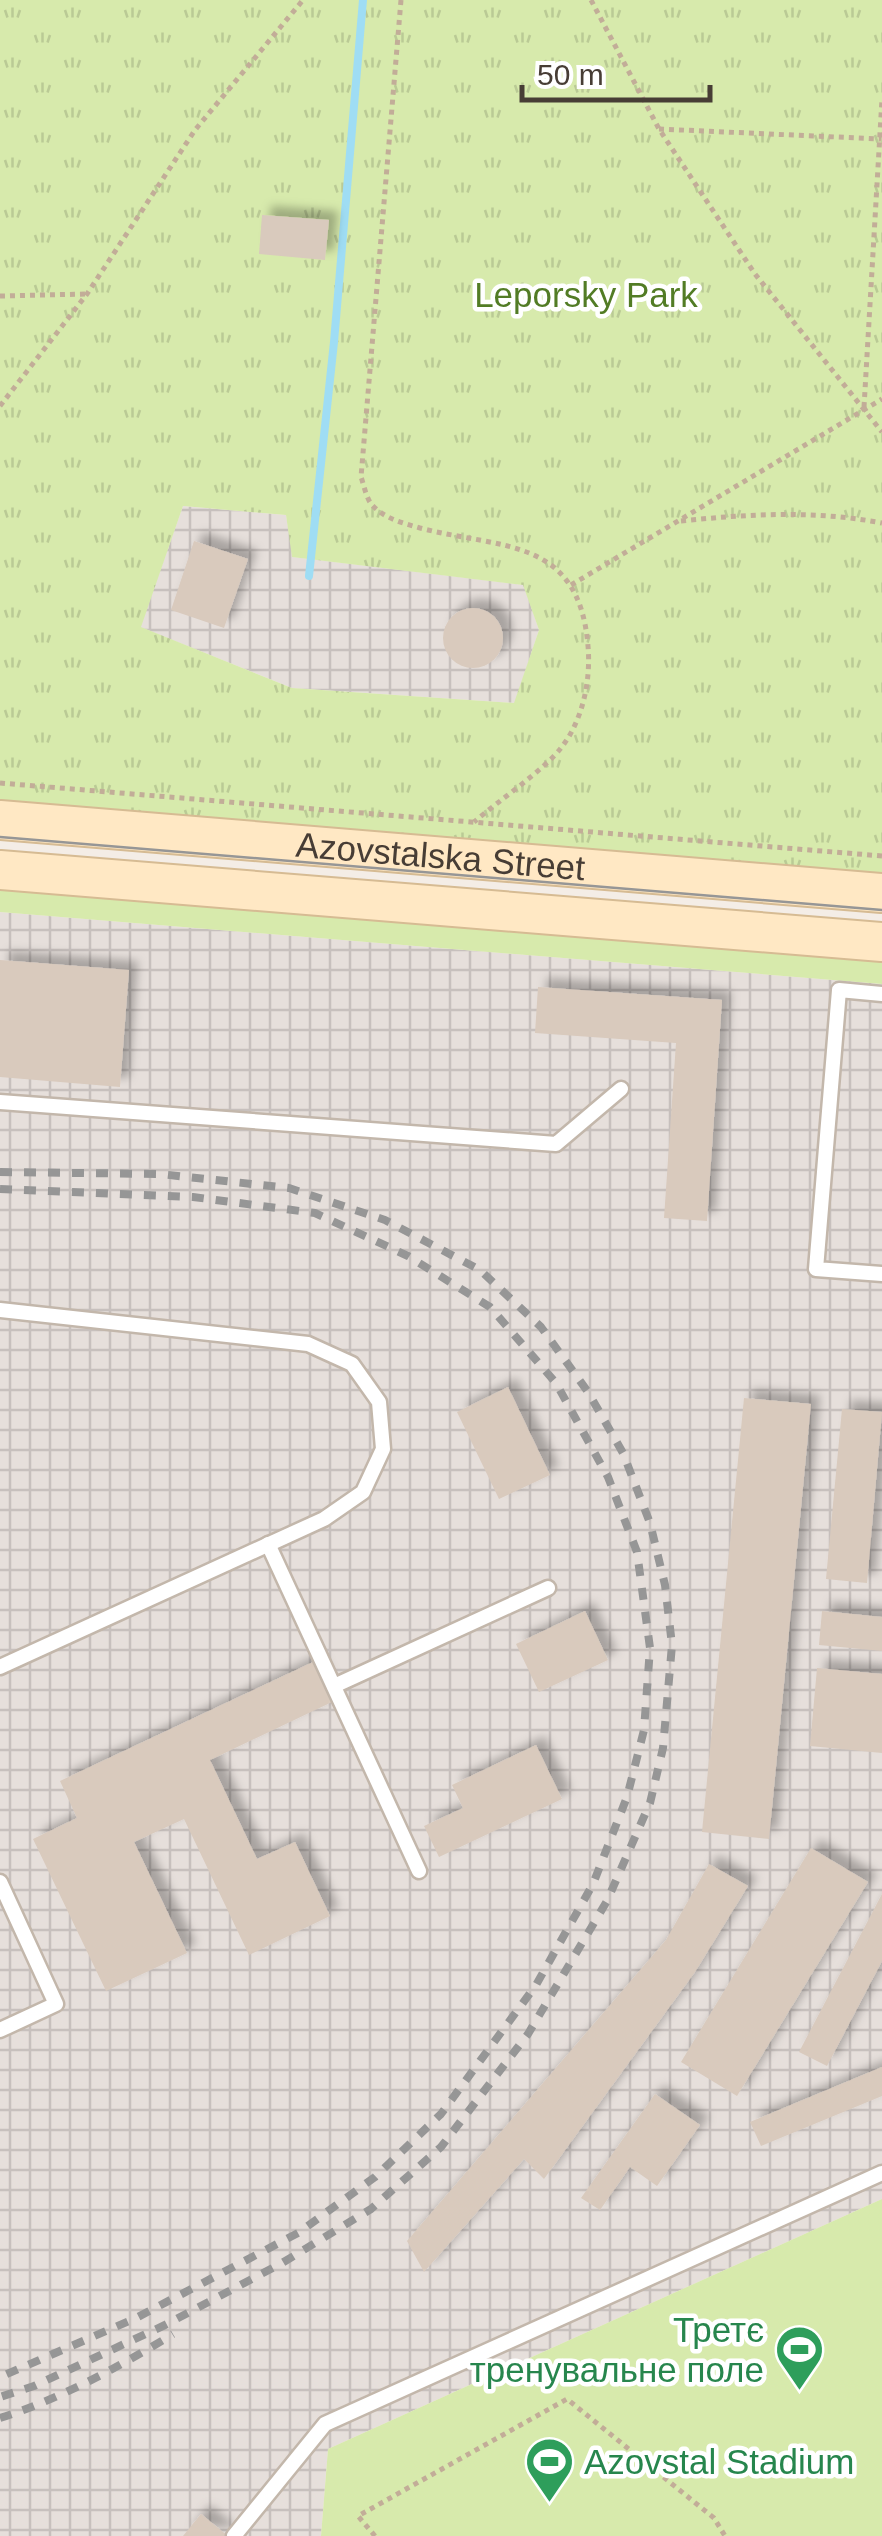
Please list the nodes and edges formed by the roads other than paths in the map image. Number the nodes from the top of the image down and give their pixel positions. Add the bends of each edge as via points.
1 (0, 820) edge
2 (0, 870) edge
3 (882, 893) edge
4 (882, 942) edge
5 (882, 994) edge
6 (621, 1089) dead end
7 (0, 1102) edge
8 (882, 1274) edge
9 (0, 1310) edge
10 (268, 1544) junction
11 (548, 1588) dead end
12 (0, 1667) edge
13 (334, 1686) junction
14 (419, 1871) dead end
15 (0, 1882) edge
16 (0, 2030) edge
17 (882, 2173) edge
18 (234, 2536) edge

1 - 3 street, Azovstalska Street
2 - 4 street, Azovstalska Street
5 - 8 lane via 839,990 816,1268
6 - 7 lane via 556,1144
9 - 10 lane via 308,1344 352,1364 379,1402 383,1449 377,1464 363,1492
10 - 12 lane
10 - 13 lane
11 - 13 lane
13 - 14 lane
15 - 16 lane via 56,2004
17 - 18 lane via 325,2424

